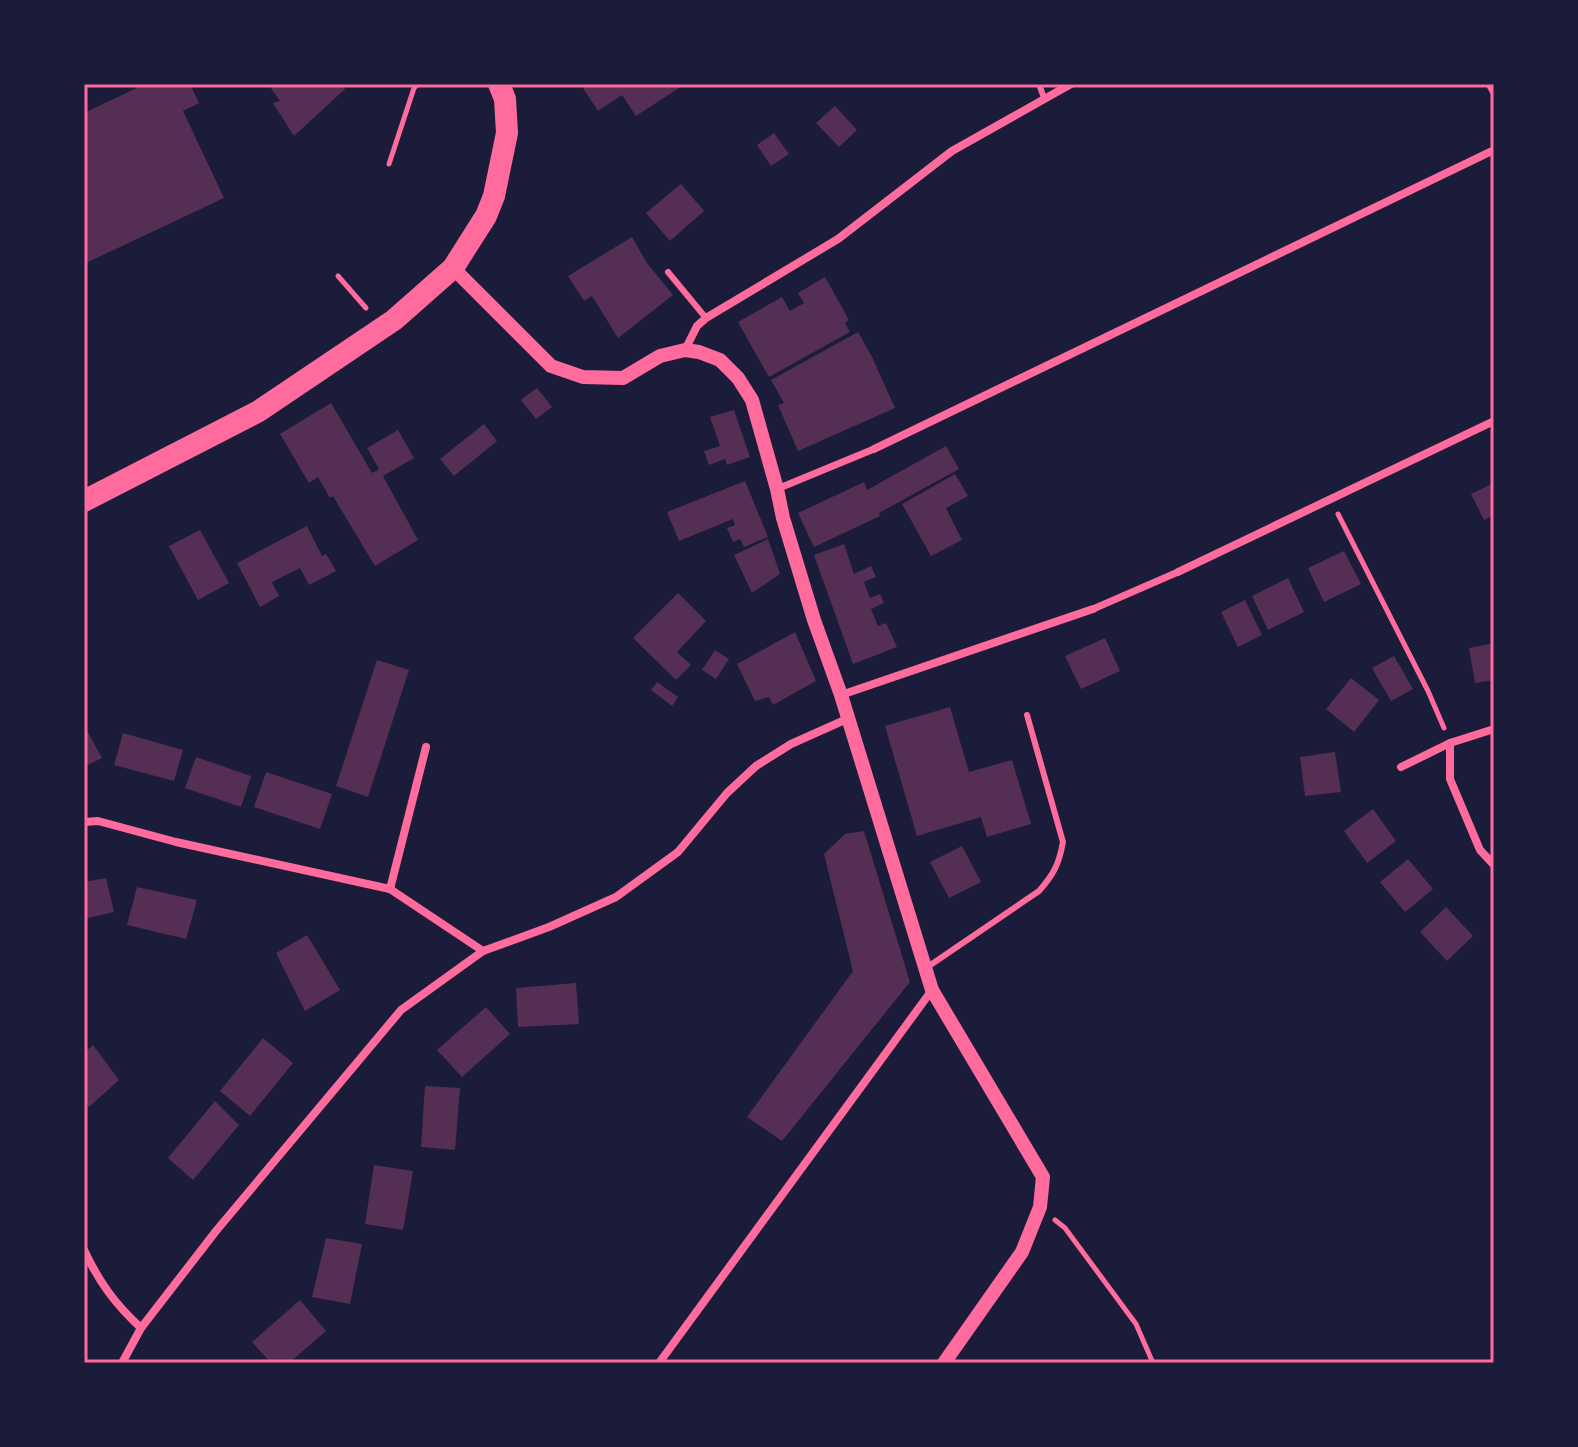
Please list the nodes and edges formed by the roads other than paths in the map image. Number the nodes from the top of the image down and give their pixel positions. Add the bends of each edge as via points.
1 (1039, 84) edge
2 (1071, 84) edge
3 (505, 89) edge
4 (1044, 98) junction
5 (1494, 150) edge
6 (453, 268) junction
7 (668, 272) dead end
8 (706, 318) junction
9 (685, 350) junction
10 (1494, 421) edge
11 (874, 449) joint
12 (777, 489) junction
13 (84, 501) edge
14 (1178, 572) joint
15 (1093, 609) joint
16 (841, 695) junction
17 (1027, 715) dead end
18 (847, 719) junction
19 (1494, 729) edge
20 (1450, 743) junction
21 (426, 747) dead end
22 (1401, 767) dead end
23 (84, 822) edge
24 (1494, 865) edge
25 (390, 889) junction
26 (483, 951) junction
27 (926, 968) junction
28 (932, 990) junction
29 (85, 1252) edge
30 (141, 1328) junction
31 (122, 1363) edge
32 (659, 1363) edge
33 (944, 1363) edge

1 - 4 lane
2 - 4 street
3 - 6 highway via 507,133 494,196
4 - 8 street via 952,151 838,239
5 - 11 street
6 - 9 street via 551,366 583,377 623,378 660,356
6 - 13 highway via 394,320 259,411
7 - 8 lane
8 - 9 street
9 - 12 street via 720,360 738,378 752,400
10 - 14 street
11 - 12 street
12 - 16 street
14 - 15 street
15 - 16 street
16 - 18 street
17 - 27 lane via 1063,842 1059,862 1039,891
18 - 26 street via 756,766 678,852 616,897
18 - 27 street
19 - 20 street
20 - 22 street
20 - 24 street via 1450,779 1480,850
21 - 25 street
23 - 25 street
25 - 26 street
26 - 30 street via 401,1010
27 - 28 street
28 - 32 street
28 - 33 street via 1043,1177 1040,1207 1022,1252
29 - 30 street via 97,1277
30 - 31 street

